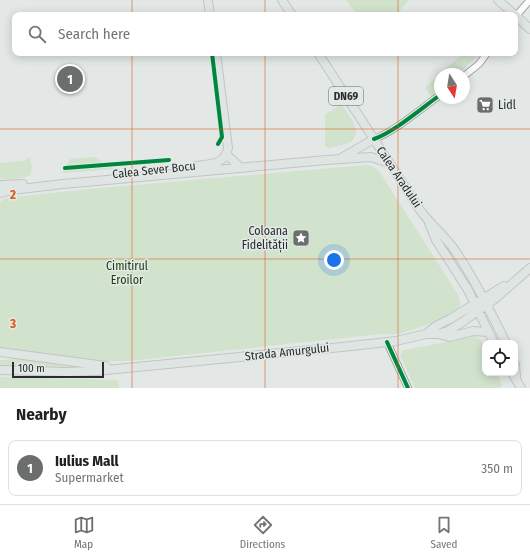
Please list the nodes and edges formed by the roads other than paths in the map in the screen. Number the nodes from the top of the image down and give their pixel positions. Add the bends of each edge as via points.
1 (208, 0) edge
2 (282, 0) edge
3 (498, 0) edge
4 (530, 0) edge
5 (210, 12) edge
6 (290, 12) edge
7 (511, 12) edge
8 (518, 13) edge
9 (518, 19) edge
10 (530, 29) edge
11 (216, 56) edge
12 (320, 56) edge
13 (485, 56) edge
14 (470, 71) edge
15 (434, 99) edge
16 (374, 140) junction
17 (227, 155) junction
18 (337, 159) junction
19 (389, 163) junction
20 (240, 167) junction
21 (0, 185) edge
22 (9, 191) junction
23 (0, 193) edge
24 (0, 197) edge
25 (428, 221) junction
26 (530, 268) edge
27 (485, 302) junction
28 (476, 307) junction
29 (488, 332) junction
30 (426, 334) junction
31 (438, 334) junction
32 (492, 340) edge
33 (504, 340) edge
34 (387, 342) junction
35 (0, 352) edge
36 (148, 366) junction
37 (0, 370) edge
38 (515, 376) edge
39 (408, 388) edge
40 (521, 388) edge

1 - 5 main road
2 - 6 main road
3 - 7 main road
4 - 8 street
9 - 10 main road
11 - 17 main road via 228,141
12 - 16 main road, Calea Aradului / DN69
13 - 14 street
15 - 16 street
16 - 18 main road
16 - 19 main road, Calea Aradului / DN69
17 - 20 main road
17 - 21 main road, Calea Sever Bocu via 211,164
18 - 19 main road, Calea Sever Bocu via 373,157
18 - 20 main road, Calea Sever Bocu
19 - 25 main road, Calea Aradului / DN69
20 - 22 main road, Calea Sever Bocu
22 - 23 main road, Calea Sever Bocu
22 - 24 main road
25 - 27 main road, Calea Aradului / DN69 via 444,236
25 - 28 main road, Calea Aradului / DN69 via 436,240
26 - 27 main road
27 - 28 main road
27 - 33 main road, Calea Aradului / DN69
28 - 29 main road, Calea Aradului / DN69
28 - 30 main road, Strada Amurgului
28 - 31 main road, Strada Amurgului via 457,326
29 - 31 main road via 472,330 449,337
29 - 32 main road, Calea Aradului / DN69
30 - 31 main road, Strada Amurgului
30 - 34 main road, Strada Amurgului
34 - 36 main road, Strada Amurgului
34 - 39 street
35 - 36 main road, Strada Amurgului via 105,366
36 - 37 main road, Strada Amurgului via 66,372
38 - 40 main road

